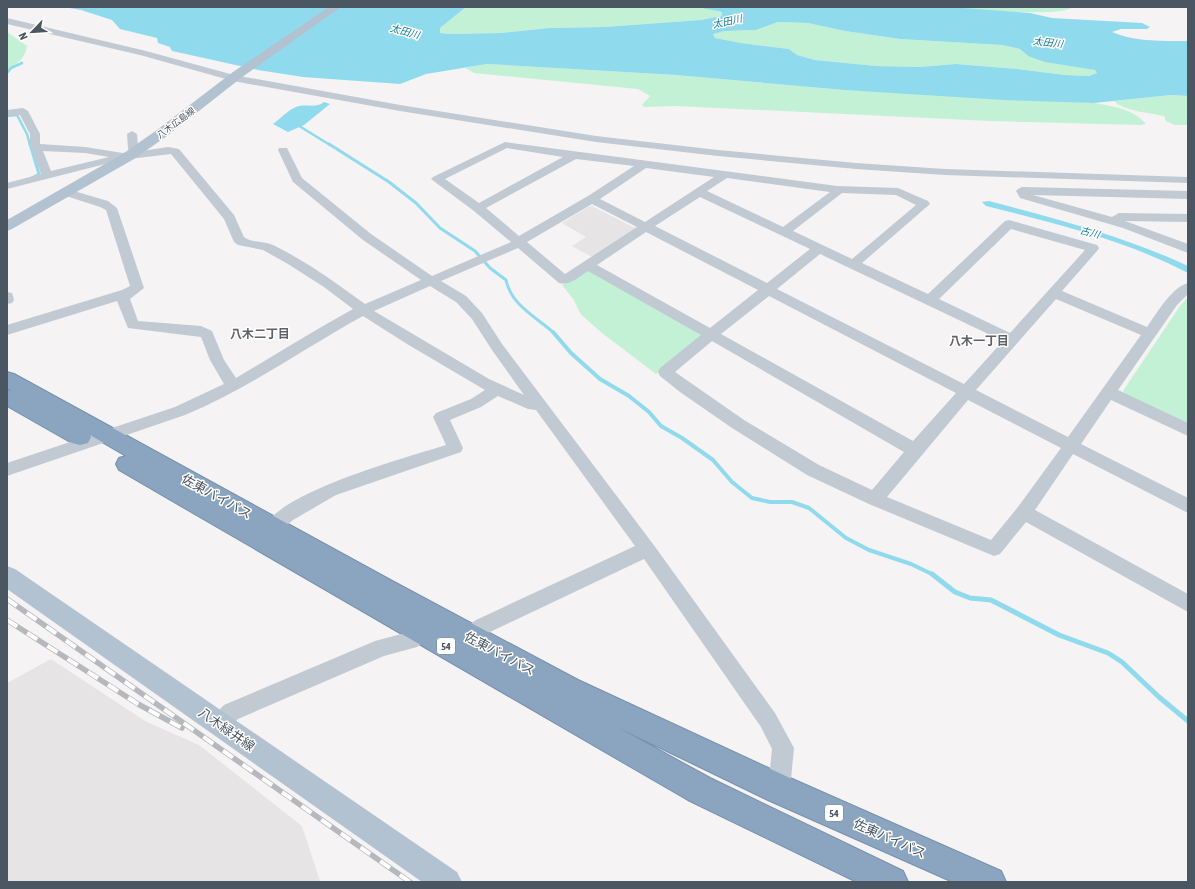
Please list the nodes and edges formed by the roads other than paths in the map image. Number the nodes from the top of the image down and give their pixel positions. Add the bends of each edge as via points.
1 (336, 7) edge
2 (7, 21) edge
3 (237, 75) junction
4 (7, 113) edge
5 (527, 128) junction
6 (132, 134) dead end
7 (36, 147) junction
8 (517, 147) junction
9 (283, 150) dead end
10 (574, 154) junction
11 (129, 155) junction
12 (646, 163) junction
13 (856, 166) junction
14 (726, 174) junction
15 (47, 176) junction
16 (1188, 180) edge
17 (7, 186) edge
18 (837, 189) junction
19 (878, 190) junction
20 (699, 192) junction
21 (67, 193) junction
22 (1188, 195) edge
23 (592, 198) junction
24 (478, 208) junction
25 (1188, 218) edge
26 (1115, 221) junction
27 (7, 226) edge
28 (646, 227) junction
29 (784, 232) junction
30 (516, 244) junction
31 (818, 249) junction
32 (1188, 249) edge
33 (588, 265) junction
34 (852, 265) junction
35 (431, 281) junction
36 (1188, 287) edge
37 (767, 289) junction
38 (127, 293) junction
39 (1054, 293) junction
40 (7, 296) edge
41 (7, 300) edge
42 (930, 300) junction
43 (363, 310) junction
44 (7, 330) edge
45 (1150, 333) junction
46 (712, 334) junction
47 (1012, 339) junction
48 (7, 379) edge
49 (233, 386) junction
50 (497, 389) junction
51 (967, 392) junction
52 (1109, 392) junction
53 (7, 397) edge
54 (540, 404) junction
55 (1188, 430) edge
56 (97, 438) junction
57 (1070, 445) junction
58 (915, 450) junction
59 (7, 470) edge
60 (875, 499) junction
61 (1188, 506) edge
62 (1024, 512) junction
63 (272, 528) junction
64 (647, 549) junction
65 (7, 576) edge
66 (1188, 604) edge
67 (422, 632) junction
68 (463, 643) junction
69 (219, 724) junction
70 (779, 789) junction
71 (447, 882) edge
72 (892, 882) edge
73 (990, 882) edge

1 - 3 main road, 八木広島線
2 - 3 street
3 - 5 street
3 - 11 main road, 八木広島線
4 - 7 street via 23,111 35,134
5 - 8 street
5 - 13 street via 718,153
6 - 11 street via 133,149
7 - 11 street
7 - 15 street
8 - 10 street
8 - 24 street via 505,145 437,179
9 - 35 street via 297,180 366,237
10 - 12 street
10 - 24 street
11 - 15 street
11 - 21 main road, 八木広島線
11 - 43 street via 175,151 230,218 238,239 267,247 293,261
12 - 14 street
12 - 23 street
13 - 16 street via 945,172
13 - 19 street
14 - 18 street
14 - 20 street
15 - 17 street
18 - 19 street
18 - 29 street via 836,193
19 - 34 street via 898,192 924,204
20 - 28 street
20 - 29 street
21 - 27 main road, 八木広島線
21 - 38 street via 111,208 137,288
22 - 26 street via 1022,191 1024,196
23 - 28 street
23 - 30 street
24 - 30 street
25 - 26 street via 1119,217
26 - 32 street
28 - 33 street
28 - 37 street
29 - 31 street
30 - 33 street via 564,280
30 - 35 street
31 - 34 street
31 - 37 street
33 - 46 street
34 - 42 street
35 - 43 street
35 - 54 street via 461,299 477,316
36 - 45 street via 1172,302
37 - 46 street
37 - 51 street
38 - 44 street
38 - 49 street via 123,299 133,325 202,331 207,334 217,360
39 - 42 street via 1093,248 1009,224
39 - 45 street
39 - 47 street
40 - 41 street
42 - 47 street
43 - 49 street
43 - 50 street
45 - 52 street
46 - 58 street
46 - 60 street via 665,372 738,424 813,470
47 - 51 street
48 - 56 highway, 佐東バイパス / 54
49 - 56 street via 180,411
50 - 54 street via 533,405
50 - 63 street via 476,403 441,417 455,448 330,490 287,514
51 - 57 street
51 - 58 street
52 - 55 street
52 - 57 street
53 - 56 highway, 佐東バイパス / 54
54 - 64 street
56 - 59 street
56 - 63 highway, 佐東バイパス / 54
56 - 67 highway, 佐東バイパス / 54
57 - 61 street
57 - 62 street
58 - 60 street
60 - 62 street via 994,549
62 - 66 street
63 - 68 highway, 佐東バイパス / 54
64 - 68 street via 483,626
64 - 70 street via 768,720 783,748
65 - 69 main road, 八木緑井線
67 - 68 highway, 佐東バイパス / 54
67 - 69 street via 410,641 382,647 231,712
68 - 70 highway, 佐東バイパス / 54 via 568,689
68 - 72 highway, 佐東バイパス / 54 via 699,789
69 - 71 main road, 八木緑井線
70 - 73 highway, 佐東バイパス / 54

